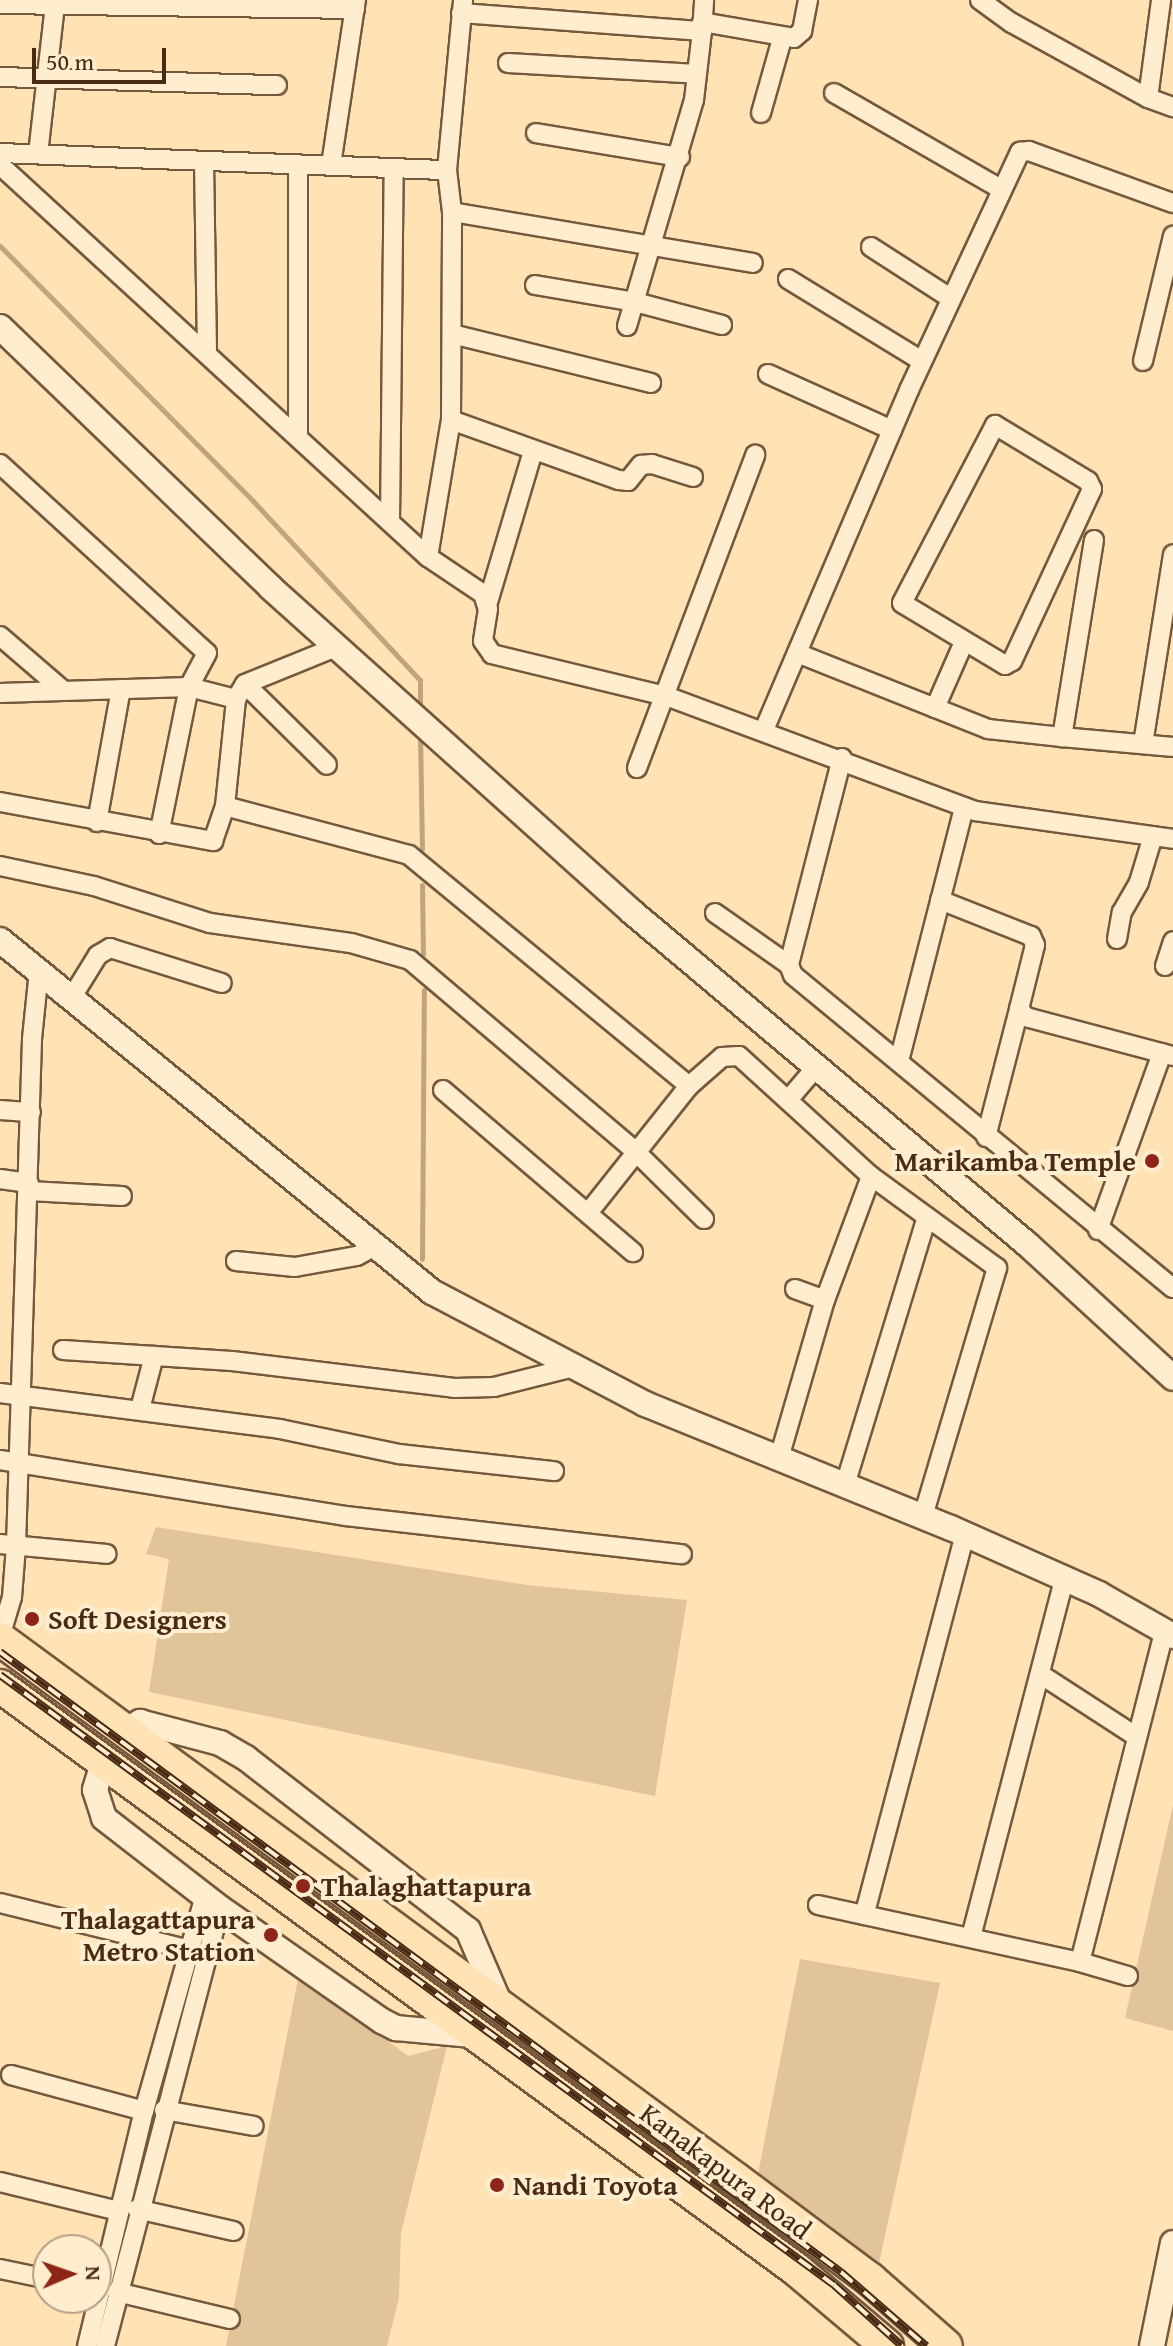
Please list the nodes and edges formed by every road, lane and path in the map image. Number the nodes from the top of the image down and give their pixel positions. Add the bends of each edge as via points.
1 (704, 0) edge
2 (808, 0) edge
3 (980, 0) edge
4 (1161, 0) edge
5 (0, 4) edge
6 (55, 4) junction
7 (356, 5) edge
8 (462, 6) edge
9 (702, 26) junction
10 (782, 39) junction
11 (508, 63) dead end
12 (697, 74) junction
13 (0, 77) edge
14 (47, 78) junction
15 (277, 85) dead end
16 (834, 93) dead end
17 (1148, 98) junction
18 (1173, 107) edge
19 (761, 113) dead end
20 (536, 133) dead end
21 (0, 153) edge
22 (38, 154) junction
23 (680, 157) junction
24 (204, 161) junction
25 (298, 164) junction
26 (0, 165) edge
27 (331, 165) junction
28 (394, 168) junction
29 (447, 170) junction
30 (1001, 189) junction
31 (1173, 203) edge
32 (452, 212) junction
33 (1173, 236) edge
34 (655, 244) junction
35 (871, 247) dead end
36 (753, 263) dead end
37 (788, 279) dead end
38 (535, 285) dead end
39 (950, 298) junction
40 (635, 302) junction
41 (722, 325) dead end
42 (627, 326) dead end
43 (0, 327) edge
44 (452, 334) junction
45 (207, 354) junction
46 (922, 361) junction
47 (1143, 361) dead end
48 (768, 374) dead end
49 (651, 383) dead end
50 (451, 420) junction
51 (892, 430) junction
52 (298, 437) junction
53 (533, 451) junction
54 (755, 455) dead end
55 (0, 464) edge
56 (693, 477) dead end
57 (390, 522) junction
58 (1094, 540) dead end
59 (1173, 554) edge
60 (428, 557) junction
61 (488, 602) junction
62 (0, 636) edge
63 (964, 642) junction
64 (336, 647) junction
65 (797, 653) junction
66 (189, 687) junction
67 (121, 689) junction
68 (64, 691) junction
69 (240, 692) junction
70 (0, 693) edge
71 (666, 696) junction
72 (935, 708) junction
73 (764, 730) junction
74 (1062, 737) junction
75 (1143, 744) junction
76 (1173, 747) edge
77 (842, 758) junction
78 (327, 765) dead end
79 (637, 768) dead end
80 (0, 802) edge
81 (225, 806) junction
82 (964, 807) junction
83 (97, 822) junction
84 (159, 834) junction
85 (1153, 836) junction
86 (1173, 839) edge
87 (0, 866) edge
88 (940, 900) junction
89 (715, 913) dead end
90 (1117, 939) dead end
91 (0, 940) edge
92 (1173, 941) edge
93 (789, 965) junction
94 (1165, 966) dead end
95 (39, 970) junction
96 (222, 983) dead end
97 (72, 997) junction
98 (1019, 1009) junction
99 (1168, 1055) edge
100 (899, 1061) junction
101 (817, 1066) junction
102 (689, 1086) junction
103 (443, 1090) dead end
104 (788, 1100) junction
105 (0, 1110) edge
106 (31, 1112) junction
107 (986, 1137) junction
108 (635, 1151) junction
109 (871, 1176) junction
110 (0, 1179) edge
111 (29, 1187) junction
112 (122, 1196) dead end
113 (588, 1213) junction
114 (927, 1217) junction
115 (704, 1219) dead end
116 (1098, 1230) junction
117 (375, 1246) junction
118 (633, 1252) dead end
119 (236, 1261) dead end
120 (1173, 1288) edge
121 (795, 1289) dead end
122 (825, 1300) junction
123 (63, 1350) dead end
124 (154, 1356) junction
125 (574, 1367) junction
126 (1173, 1378) edge
127 (0, 1393) edge
128 (25, 1394) junction
129 (140, 1409) junction
130 (779, 1458) junction
131 (0, 1460) edge
132 (21, 1461) junction
133 (554, 1471) dead end
134 (845, 1485) junction
135 (923, 1517) junction
136 (965, 1534) junction
137 (8, 1545) edge
138 (107, 1554) dead end
139 (682, 1554) dead end
140 (1064, 1579) junction
141 (1169, 1634) edge
142 (0, 1638) edge
143 (1040, 1674) junction
144 (0, 1686) edge
145 (126, 1731) junction
146 (1134, 1735) junction
147 (104, 1760) junction
148 (213, 1902) junction
149 (0, 1903) edge
150 (818, 1905) dead end
151 (864, 1915) junction
152 (971, 1937) junction
153 (190, 1950) junction
154 (1080, 1962) junction
155 (1128, 1976) dead end
156 (500, 2004) junction
157 (532, 2028) junction
158 (474, 2036) junction
159 (507, 2058) junction
160 (11, 2075) dead end
161 (164, 2110) junction
162 (144, 2111) junction
163 (254, 2126) dead end
164 (0, 2182) edge
165 (128, 2210) junction
166 (234, 2231) dead end
167 (1173, 2243) edge
168 (112, 2264) edge
169 (0, 2269) edge
170 (32, 2276) edge
171 (112, 2293) edge
172 (97, 2314) edge
173 (104, 2314) edge
174 (230, 2319) dead end
175 (87, 2346) edge
176 (105, 2346) edge
177 (887, 2346) edge
178 (946, 2346) edge
179 (1152, 2346) edge

1 - 9 street
2 - 10 street via 802,31
3 - 17 street
4 - 17 street
5 - 6 street
6 - 7 street
6 - 14 street
7 - 27 street
8 - 9 street
8 - 29 street
9 - 10 street
9 - 12 street
10 - 19 street
11 - 12 street
12 - 23 street
13 - 14 street
14 - 15 street
14 - 22 street
16 - 30 street
17 - 18 street
20 - 23 street
21 - 22 street
22 - 24 street
23 - 34 street
24 - 25 street
24 - 45 street
25 - 27 street
25 - 52 street
26 - 45 street
27 - 28 street
28 - 29 street
28 - 57 street
29 - 32 street
30 - 31 street via 1020,152 1029,151
30 - 39 street
32 - 34 street
32 - 44 street
33 - 47 street
34 - 36 street
34 - 40 street
35 - 39 street
37 - 46 street
38 - 40 street
39 - 46 street
40 - 41 street
40 - 42 street
43 - 64 street
44 - 49 street
44 - 50 street
45 - 52 street
46 - 51 street
48 - 51 street
50 - 53 street
50 - 60 street
51 - 65 street
52 - 57 street
53 - 56 street via 619,480 628,481 641,465 652,464
53 - 61 street
54 - 71 street
55 - 66 street via 201,642 207,653
57 - 60 street
58 - 74 street
59 - 75 street
60 - 61 street
61 - 71 street via 483,641 492,654
62 - 68 street
63 - 63 street via 1005,665 1012,661 1092,489 1088,481 995,425 901,598 903,606
63 - 72 street
64 - 69 street
64 - 101 street via 632,912
65 - 72 street
65 - 73 street
66 - 67 street
66 - 69 street
66 - 84 street
67 - 68 street
67 - 83 street
68 - 70 street
69 - 78 street
69 - 81 street
71 - 73 street
71 - 79 street
72 - 74 street via 988,729
73 - 77 street
74 - 75 street
75 - 76 street
77 - 82 street
77 - 93 street
80 - 83 street
81 - 84 street via 213,841
81 - 102 street via 409,855
82 - 85 street
82 - 88 street
83 - 84 street
85 - 86 street
85 - 90 street via 1139,882 1122,912
87 - 108 street via 94,886 210,923 351,943 410,960
88 - 98 street via 1031,936 1035,945
88 - 100 street
89 - 93 street
91 - 95 street
92 - 94 street
93 - 100 street via 793,975
95 - 97 street
95 - 106 street
96 - 97 street via 110,948 98,955
97 - 117 street
98 - 99 street via 1026,1017
98 - 107 street
99 - 116 street
100 - 107 street
101 - 104 street
101 - 126 street via 1027,1244
102 - 104 street via 732,1054
102 - 108 street
103 - 113 street
104 - 109 street
105 - 106 street
106 - 111 street
107 - 116 street
108 - 113 street
108 - 115 street
109 - 114 street
109 - 122 street
110 - 111 street
111 - 112 street
111 - 128 street
113 - 118 street
114 - 134 street
114 - 135 street via 997,1268
116 - 120 street
117 - 119 street via 357,1256 295,1267
117 - 125 street via 432,1292
121 - 122 street
122 - 130 street
123 - 124 street
124 - 125 street via 454,1388 494,1387
124 - 129 street
125 - 130 street via 645,1404
127 - 128 street
128 - 129 street
128 - 132 street
129 - 133 street via 280,1429 399,1454
130 - 134 street
131 - 132 street
132 - 137 street
132 - 139 street via 346,1516
134 - 135 street
135 - 136 street
136 - 140 street
136 - 151 street
137 - 138 street
137 - 142 street via 12,1597
140 - 141 street
140 - 143 street
141 - 146 street
142 - 145 highway, Kanakapura Road
143 - 146 street
143 - 152 street
144 - 147 highway, Kanakapura Road
145 - 156 highway, Kanakapura Road
145 - 156 street, Kanakapura Road via 140,1722 220,1743 246,1758 468,1930
146 - 154 street
147 - 148 street, Kanakapura Road via 95,1790 104,1818
147 - 158 highway, Kanakapura Road
148 - 153 street
148 - 158 street, Kanakapura Road via 382,2021
148 - 161 street
149 - 153 street
150 - 151 street
151 - 152 street
152 - 154 street
153 - 162 street
154 - 155 street
156 - 157 highway, Kanakapura Road
157 - 159 highway
157 - 178 highway, Kanakapura Road via 870,2279
158 - 159 highway, Kanakapura Road
159 - 177 highway, Kanakapura Road via 797,2270
160 - 162 street
161 - 163 street
161 - 165 street
162 - 165 street
164 - 165 street
165 - 166 street
165 - 168 street
167 - 179 street
169 - 170 street
171 - 174 street
172 - 175 street
173 - 176 street

